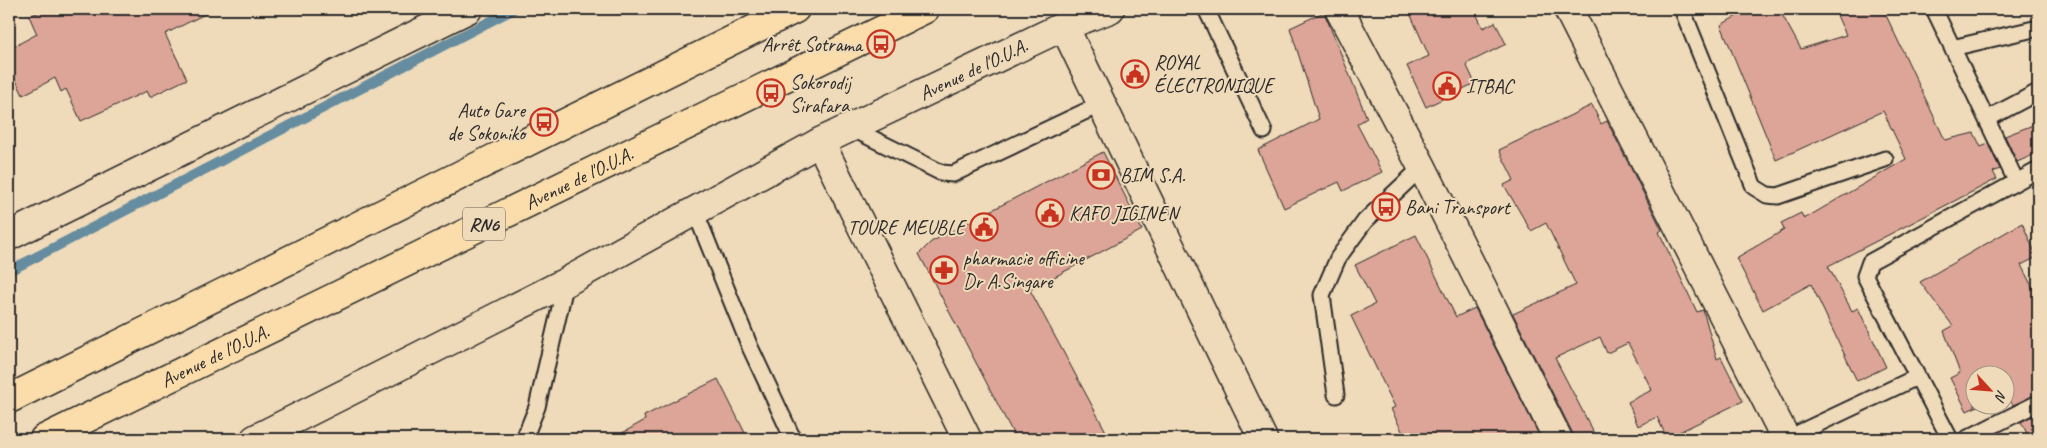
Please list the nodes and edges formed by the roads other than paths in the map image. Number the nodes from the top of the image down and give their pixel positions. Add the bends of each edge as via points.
1 (468, 9) edge
2 (796, 9) edge
3 (925, 9) edge
4 (1110, 9) edge
5 (1206, 9) edge
6 (1339, 9) edge
7 (1568, 9) edge
8 (1682, 9) edge
9 (1934, 9) edge
10 (1064, 26) junction
11 (2038, 28) edge
12 (1952, 48) junction
13 (2038, 92) edge
14 (1101, 104) junction
15 (1987, 119) junction
16 (850, 128) junction
17 (1264, 131) dead end
18 (820, 142) junction
19 (1885, 159) dead end
20 (1422, 167) junction
21 (2038, 170) edge
22 (2016, 181) junction
23 (695, 211) junction
24 (9, 236) edge
25 (566, 282) junction
26 (1917, 377) junction
27 (1336, 396) dead end
28 (9, 399) edge
29 (2038, 403) edge
30 (44, 439) edge
31 (255, 439) edge
32 (524, 439) edge
33 (793, 439) edge
34 (967, 439) edge
35 (1263, 439) edge
36 (1558, 439) edge
37 (1786, 439) edge
38 (1950, 439) edge
39 (1966, 439) edge

1 - 24 street
2 - 28 highway
3 - 30 highway, Avenue de l'O.U.A. / RN6
4 - 10 street, Avenue de l'O.U.A.
5 - 17 lane
6 - 20 street
7 - 37 street
8 - 19 lane via 1754,187 1767,195 1778,196
9 - 12 lane
10 - 14 street
10 - 16 street, Avenue de l'O.U.A.
11 - 12 lane
12 - 15 lane
13 - 15 lane
14 - 16 lane via 953,174 942,173
14 - 35 street
15 - 22 lane
16 - 18 street, Avenue de l'O.U.A.
18 - 23 street, Avenue de l'O.U.A.
18 - 34 street
20 - 27 lane via 1365,221 1338,258 1322,295
20 - 36 street
21 - 22 lane
22 - 26 lane via 1870,262 1865,276
23 - 25 street, Avenue de l'O.U.A.
23 - 33 lane via 750,347
25 - 31 street, Avenue de l'O.U.A.
25 - 32 lane via 537,408
26 - 37 lane
26 - 38 lane
29 - 39 lane

